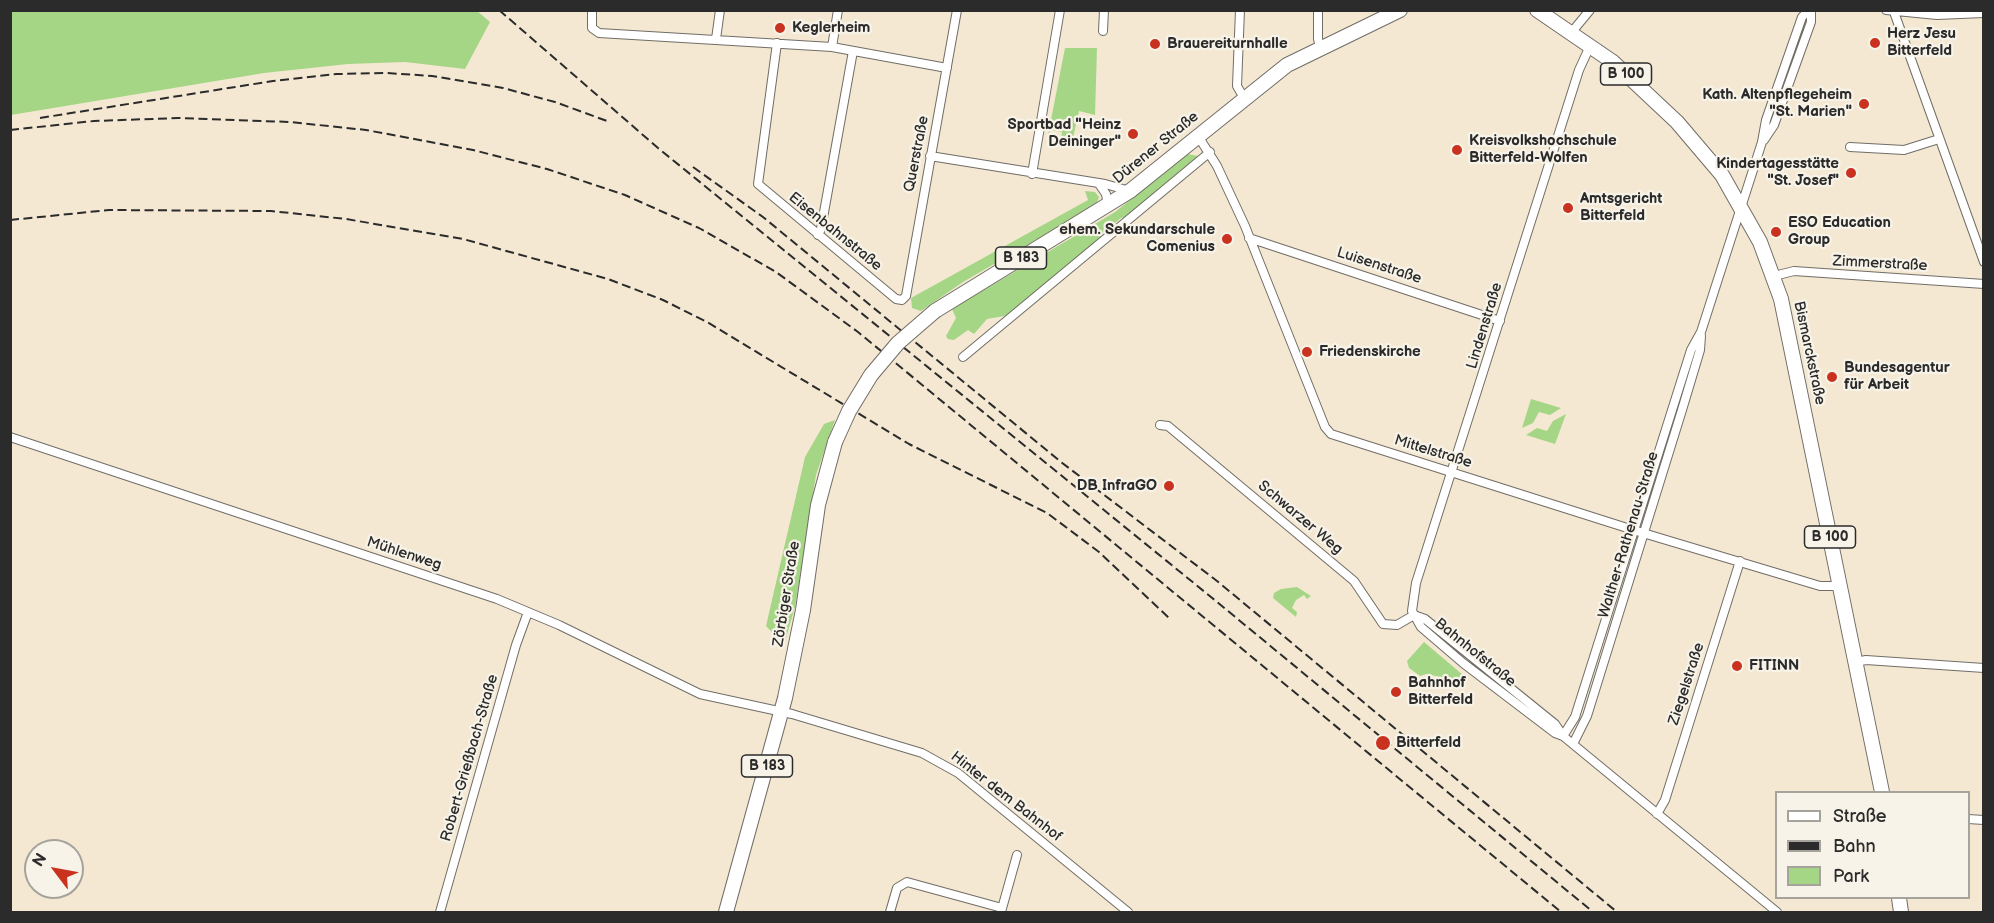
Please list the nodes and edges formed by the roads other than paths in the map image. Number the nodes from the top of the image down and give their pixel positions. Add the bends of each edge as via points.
1 (592, 10) edge
2 (720, 10) edge
3 (838, 10) edge
4 (957, 10) edge
5 (1060, 10) edge
6 (1104, 10) edge
7 (1240, 10) edge
8 (1318, 10) edge
9 (1537, 10) edge
10 (1590, 10) edge
11 (1810, 10) edge
12 (1398, 11) edge
13 (1890, 11) edge
14 (1983, 13) edge
15 (1103, 31) dead end
16 (1572, 33) junction
17 (716, 39) junction
18 (777, 43) junction
19 (1590, 46) junction
20 (832, 47) junction
21 (1320, 47) junction
22 (853, 51) junction
23 (947, 68) junction
24 (1244, 98) junction
25 (1198, 136) junction
26 (1939, 140) junction
27 (1850, 147) dead end
28 (1210, 152) junction
29 (930, 156) junction
30 (1032, 174) junction
31 (1099, 184) junction
32 (1131, 191) junction
33 (1740, 205) junction
34 (1108, 206) junction
35 (818, 236) junction
36 (1249, 237) junction
37 (1983, 262) edge
38 (1774, 276) junction
39 (1983, 284) edge
40 (902, 300) joint
41 (935, 311) joint
42 (1500, 321) junction
43 (963, 357) dead end
44 (1160, 425) dead end
45 (10, 437) edge
46 (1452, 472) junction
47 (1640, 532) junction
48 (1740, 561) junction
49 (1841, 586) junction
50 (528, 612) junction
51 (1414, 615) junction
52 (1856, 662) junction
53 (1983, 668) edge
54 (782, 712) junction
55 (1563, 736) junction
56 (1573, 744) junction
57 (1882, 791) edge
58 (1657, 814) junction
59 (1017, 855) dead end
60 (1002, 910) edge
61 (440, 912) edge
62 (726, 912) edge
63 (890, 912) edge
64 (1128, 912) edge
65 (1777, 912) edge

1 - 17 street via 592,28 599,33
2 - 17 street
3 - 20 street
4 - 23 street, Querstraße
5 - 30 street
6 - 15 street
7 - 24 street via 1237,86
8 - 21 street
9 - 16 main road, Bismarckstraße / B 100
10 - 16 street
11 - 33 street, Walther-Rathenau-Straße via 1812,21
12 - 21 main road, Dürener Straße / B 183
13 - 14 street
13 - 26 street
16 - 19 main road, Bismarckstraße / B 100
17 - 18 street
18 - 20 street
18 - 35 street, Eisenbahnstraße via 758,178 761,189
19 - 33 main road, Bismarckstraße / B 100 via 1642,87 1677,122 1722,175
19 - 42 street, Lindenstraße
20 - 22 street
21 - 24 main road, Dürener Straße / B 183 via 1287,65
22 - 23 street
22 - 35 street
23 - 29 street, Querstraße
24 - 25 main road, Dürener Straße / B 183
25 - 28 street, Mittelstraße
25 - 32 main road, Dürener Straße / B 183
26 - 27 street via 1905,150
26 - 37 street
28 - 36 street, Mittelstraße
28 - 43 street
29 - 30 street
29 - 40 street, Querstraße via 906,296
30 - 31 street
31 - 32 street
31 - 34 street
32 - 34 main road, Dürener Straße / B 183
33 - 38 main road, Bismarckstraße / B 100
33 - 47 street, Walther-Rathenau-Straße via 1701,332 1700,350
34 - 41 main road, Dürener Straße / B 183
35 - 40 street, Eisenbahnstraße
36 - 42 street, Luisenstraße
36 - 46 street, Mittelstraße via 1331,434
38 - 39 street, Zimmerstraße via 1794,272
38 - 49 main road, Bismarckstraße / B 100
41 - 54 main road, Zörbiger Straße / B 183, bridge via 898,343 871,375 835,442 818,505
42 - 46 street, Lindenstraße
44 - 51 street, Schwarzer Weg via 1168,426 1354,581 1383,624 1397,625
45 - 50 street, Mühlenweg
46 - 47 street, Mittelstraße
46 - 51 street, Lindenstraße via 1412,601
47 - 48 street, Mittelstraße
47 - 55 street, Walther-Rathenau-Straße via 1575,717
47 - 56 street, Walther-Rathenau-Straße via 1587,716
48 - 49 street, Mittelstraße via 1820,586
48 - 58 street, Ziegelstraße via 1665,800
49 - 52 main road, Bismarckstraße / B 100
50 - 54 street, Mühlenweg via 700,694
50 - 61 street, Robert-Grießbach-Straße
51 - 55 street, Bahnhofstraße via 1421,627 1463,663
52 - 53 street
52 - 57 main road, Bismarckstraße / B 100
54 - 62 main road, Zörbiger Straße / B 183
54 - 64 street, Hinter dem Bahnhof via 903,746 939,761
55 - 56 street, Bahnhofstraße
56 - 58 street, Bahnhofstraße
58 - 65 street, Bahnhofstraße
59 - 60 street
60 - 63 street via 907,882 897,888

